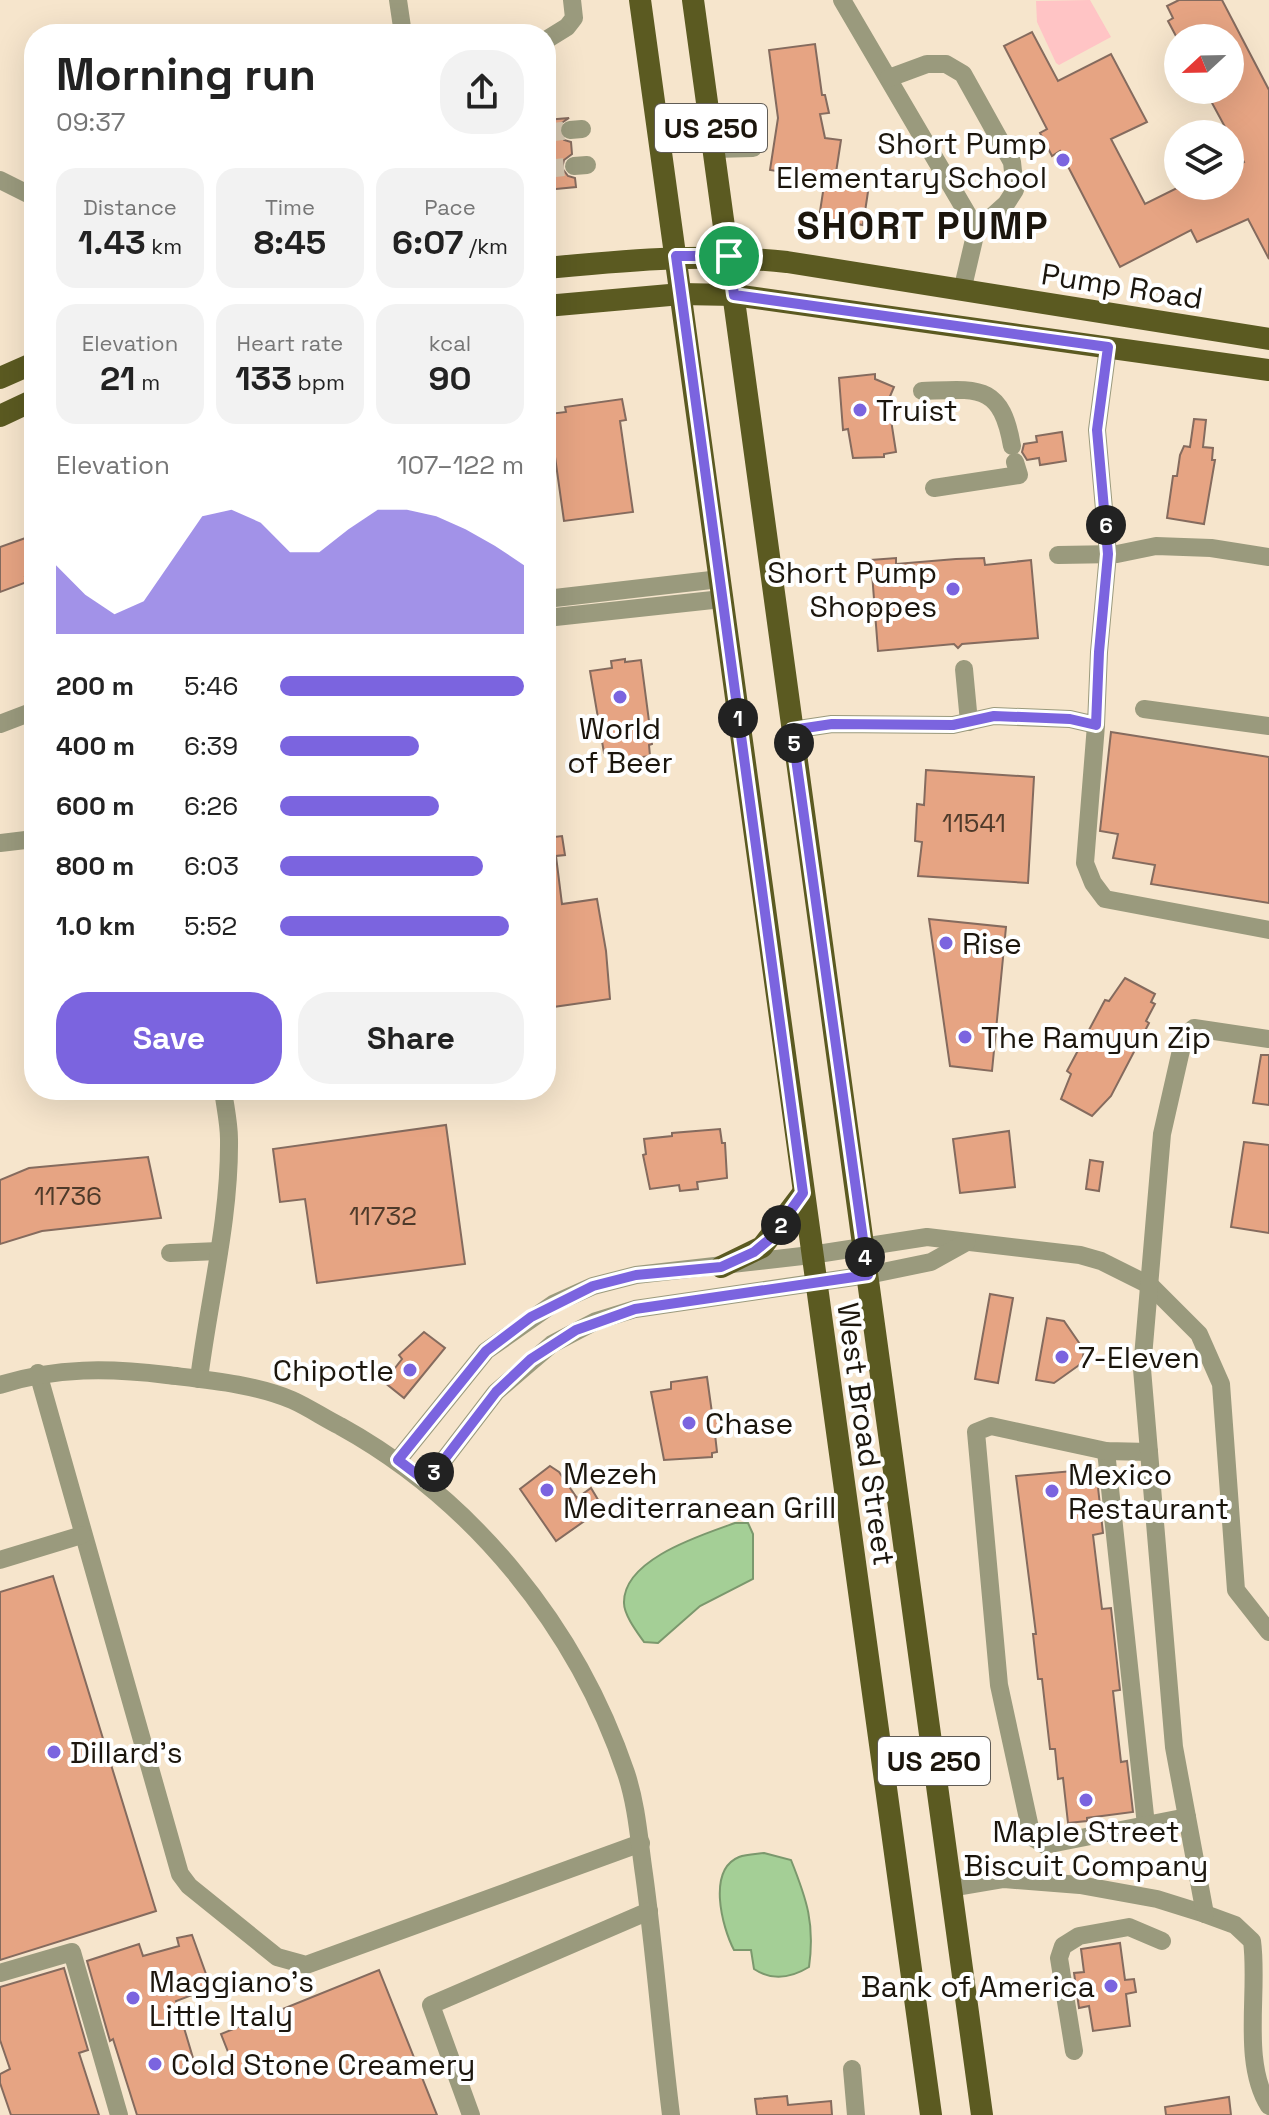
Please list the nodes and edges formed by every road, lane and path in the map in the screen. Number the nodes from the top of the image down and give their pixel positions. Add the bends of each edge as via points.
1 (398, 0) edge
2 (572, 0) edge
3 (640, 0) edge
4 (693, 0) edge
5 (842, 0) edge
6 (402, 24) edge
7 (556, 34) edge
8 (889, 78) junction
9 (753, 148) dead end
10 (714, 149) junction
11 (0, 180) edge
12 (24, 192) edge
13 (976, 231) junction
14 (676, 256) junction
15 (729, 256) junction
16 (556, 267) edge
17 (962, 291) junction
18 (681, 294) junction
19 (734, 295) junction
20 (556, 305) edge
21 (1269, 339) edge
22 (1108, 347) junction
23 (24, 367) edge
24 (1269, 370) edge
25 (0, 378) edge
26 (922, 391) dead end
27 (24, 405) edge
28 (0, 416) edge
29 (934, 488) dead end
30 (1108, 554) junction
31 (1058, 555) dead end
32 (1269, 557) edge
33 (721, 589) junction
34 (556, 598) edge
35 (556, 616) edge
36 (964, 669) dead end
37 (1144, 709) dead end
38 (24, 715) edge
39 (969, 722) junction
40 (0, 724) edge
41 (1096, 725) junction
42 (1269, 726) edge
43 (792, 730) junction
44 (24, 840) edge
45 (0, 843) edge
46 (1269, 930) edge
47 (1269, 1039) edge
48 (224, 1100) edge
49 (803, 1193) junction
50 (967, 1242) junction
51 (864, 1247) junction
52 (219, 1251) junction
53 (170, 1253) dead end
54 (811, 1255) junction
55 (721, 1267) junction
56 (868, 1275) junction
57 (815, 1283) junction
58 (1151, 1286) junction
59 (38, 1373) junction
60 (199, 1379) junction
61 (0, 1385) edge
62 (1106, 1451) junction
63 (1149, 1452) junction
64 (398, 1460) junction
65 (427, 1482) junction
66 (82, 1535) junction
67 (0, 1560) edge
68 (1269, 1632) edge
69 (1187, 1817) junction
70 (1146, 1825) junction
71 (641, 1843) junction
72 (951, 1888) junction
73 (649, 1911) junction
74 (1205, 1914) junction
75 (1162, 1941) dead end
76 (0, 1973) edge
77 (1074, 2051) dead end
78 (852, 2069) dead end
79 (1269, 2106) edge
80 (119, 2115) edge
81 (471, 2115) edge
82 (671, 2115) edge
83 (856, 2115) edge
84 (931, 2115) edge
85 (982, 2115) edge

1 - 6 street
2 - 7 street via 574,18
3 - 14 main road, West Broad Street / US 250
4 - 10 main road, West Broad Street / US 250
5 - 8 street
8 - 13 street
8 - 13 street via 927,64 946,64 963,74 1012,162 1015,190
9 - 10 street
10 - 15 main road, West Broad Street / US 250
11 - 12 street
13 - 17 street
14 - 15 main road, Pump Road
14 - 16 main road, Pump Road
14 - 18 main road, West Broad Street / US 250
15 - 17 main road, Pump Road
15 - 19 main road, West Broad Street / US 250
17 - 21 main road, Pump Road
18 - 19 main road, Pump Road
18 - 20 main road, Pump Road
18 - 33 main road, West Broad Street / US 250
19 - 22 main road, Pump Road
19 - 43 main road, West Broad Street / US 250
22 - 24 main road, Pump Road
22 - 30 street via 1097,430
23 - 25 main road
26 - 29 street via 962,389 991,395 1007,415 1015,461
27 - 28 main road
30 - 31 street
30 - 32 street via 1156,546
30 - 41 street
33 - 34 street
33 - 35 street
33 - 49 main road, West Broad Street / US 250
36 - 39 street
37 - 42 street
38 - 40 street
39 - 41 street via 994,716
39 - 43 street via 832,724
41 - 46 street via 1085,863 1105,899
43 - 51 main road, West Broad Street / US 250
44 - 45 street
47 - 58 street via 1194,1028 1184,1037 1162,1134
48 - 52 street via 229,1138
49 - 54 main road, West Broad Street / US 250
49 - 55 main road via 762,1247
50 - 51 street via 927,1237
50 - 56 street via 931,1262
50 - 58 street via 1080,1255
51 - 54 street
51 - 56 main road, West Broad Street / US 250
52 - 53 street
52 - 60 street
54 - 55 street
54 - 57 main road, West Broad Street / US 250
55 - 64 street via 636,1275 553,1304 486,1351
56 - 57 street
56 - 72 main road, West Broad Street / US 250
57 - 65 street via 635,1309 576,1330 531,1359 496,1392
57 - 84 main road, West Broad Street / US 250
58 - 63 street via 1142,1369
58 - 68 street via 1199,1334 1202,1371 1221,1384 1236,1590
59 - 60 street via 125,1370
59 - 61 street
59 - 66 street
60 - 64 street via 291,1399
62 - 63 street
62 - 70 street
62 - 70 street via 991,1426 976,1432 990,1613 999,1685 1032,1837 1045,1845
63 - 69 street via 1174,1747
64 - 65 street
65 - 71 street via 501,1556 578,1667 627,1776
66 - 67 street
66 - 71 street via 180,1874 277,1957 306,1965
69 - 70 street
69 - 74 street
71 - 73 street
72 - 74 street via 1004,1879 1039,1880 1157,1899
72 - 85 main road, West Broad Street / US 250
73 - 81 street via 431,2005
73 - 82 street
74 - 79 street via 1235,1925 1252,1941 1253,2033 1260,2092
75 - 77 street via 1129,1927 1079,1936 1063,1946 1059,1958
76 - 80 street via 72,1952
78 - 83 street

